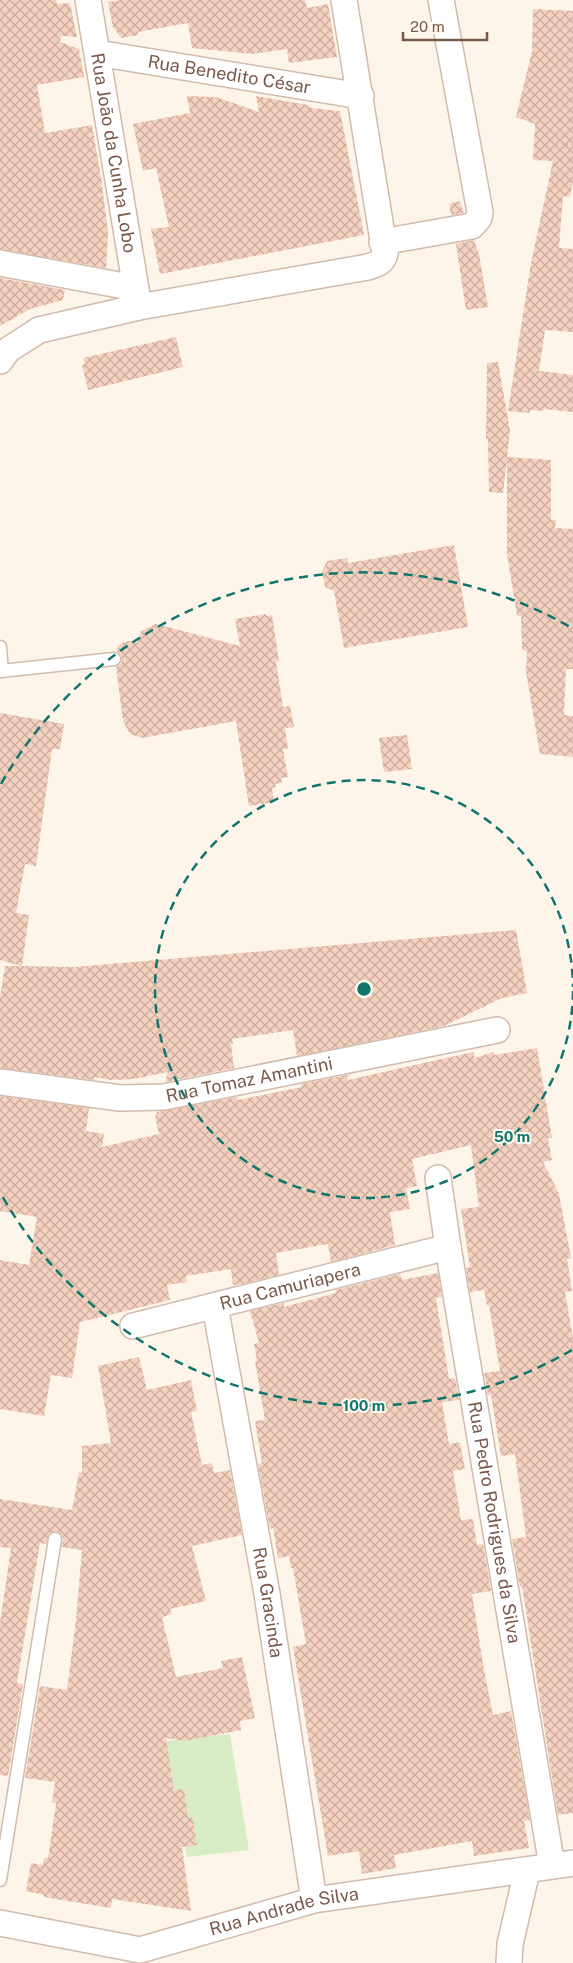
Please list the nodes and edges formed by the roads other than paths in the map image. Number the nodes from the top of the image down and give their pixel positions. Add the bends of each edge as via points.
1 (88, 0) edge
2 (344, 0) edge
3 (441, 0) edge
4 (97, 53) junction
5 (361, 96) junction
6 (382, 242) junction
7 (0, 263) edge
8 (137, 298) junction
9 (0, 361) edge
10 (0, 647) edge
11 (114, 659) dead end
12 (1, 671) edge
13 (497, 1030) dead end
14 (0, 1082) edge
15 (438, 1178) dead end
16 (448, 1246) junction
17 (215, 1306) junction
18 (133, 1326) dead end
19 (55, 1539) dead end
20 (563, 1864) edge
21 (527, 1871) junction
22 (0, 1880) edge
23 (314, 1900) junction
24 (0, 1923) edge
25 (140, 1950) junction
26 (510, 1953) edge
27 (112, 1963) edge

1 - 4 street, Rua João da Cunha Lobo
2 - 5 street
3 - 6 street via 479,218 472,226
4 - 5 street, Rua Benedito César
4 - 8 street, Rua João da Cunha Lobo
5 - 6 street
6 - 8 street via 384,259 368,267
7 - 8 street
8 - 9 street via 39,330 8,350
10 - 12 lane
11 - 12 lane
13 - 14 street, Rua Tomaz Amantini via 164,1097 120,1098
15 - 16 street, Rua Pedro Rodrigues da Silva
16 - 17 street, Rua Camuriapera
16 - 20 street, Rua Pedro Rodrigues da Silva
17 - 18 street, Rua Camuriapera
17 - 23 street, Rua Gracinda via 267,1594
19 - 22 lane
20 - 21 street, Rua Andrade Silva
21 - 23 street, Rua Andrade Silva
21 - 26 street
23 - 25 street, Rua Andrade Silva
24 - 25 street, Rua Andrade Silva
25 - 27 street

